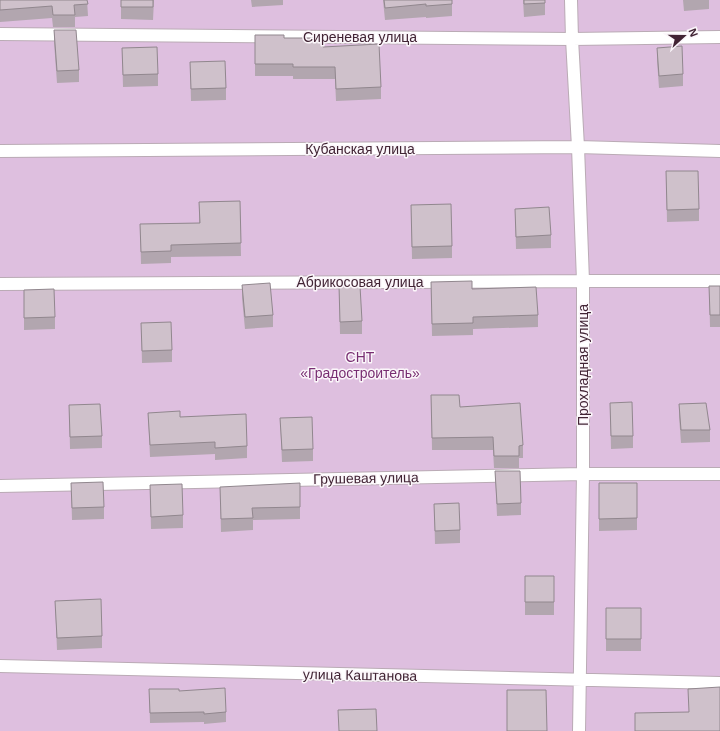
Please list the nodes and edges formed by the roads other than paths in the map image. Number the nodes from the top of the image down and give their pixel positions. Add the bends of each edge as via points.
1 (571, 0) edge
2 (0, 34) edge
3 (720, 37) edge
4 (572, 39) junction
5 (578, 147) junction
6 (0, 151) edge
7 (720, 151) edge
8 (583, 281) junction
9 (720, 282) edge
10 (0, 284) edge
11 (583, 474) junction
12 (720, 474) edge
13 (0, 486) edge
14 (0, 666) edge
15 (579, 680) junction
16 (720, 683) edge
17 (578, 731) edge

1 - 4 street, Прохладная улица
2 - 4 street, Сиреневая улица
3 - 4 street, Сиреневая улица
4 - 5 street, Прохладная улица
5 - 6 street, Кубанская улица
5 - 7 street, Кубанская улица
5 - 8 street, Прохладная улица
8 - 9 street, Абрикосовая улица
8 - 10 street, Абрикосовая улица
8 - 11 street, Прохладная улица
11 - 12 street, Грушевая улица
11 - 13 street, Грушевая улица
11 - 15 street, Прохладная улица
14 - 15 street, улица Каштанова
15 - 16 street, улица Каштанова
15 - 17 street, Прохладная улица

